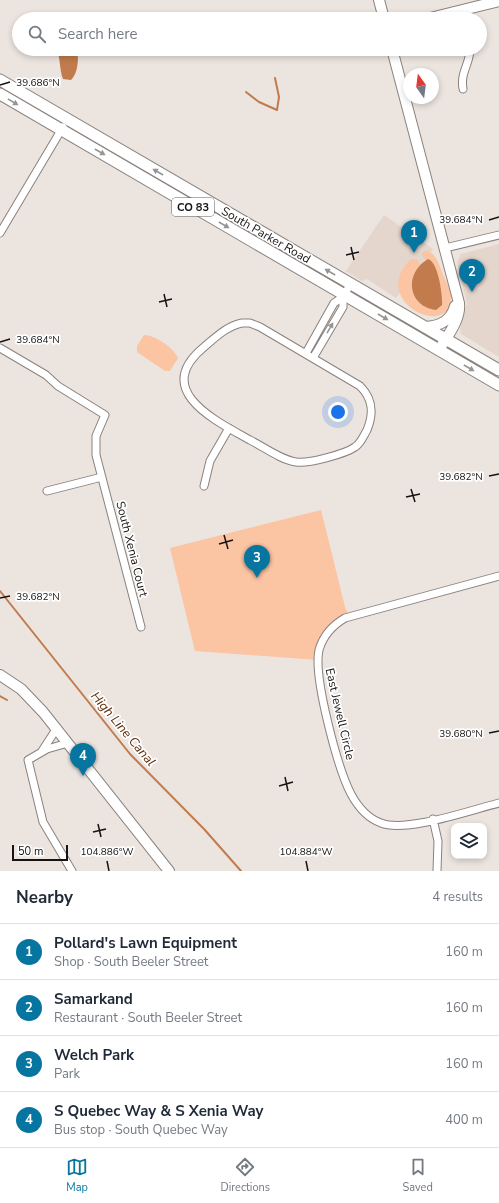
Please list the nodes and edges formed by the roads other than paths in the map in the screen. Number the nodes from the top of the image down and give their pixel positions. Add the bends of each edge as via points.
1 (379, 0) edge
2 (499, 1) edge
3 (382, 12) edge
4 (470, 12) edge
5 (394, 56) edge
6 (469, 56) edge
7 (0, 80) edge
8 (463, 88) dead end
9 (0, 94) edge
10 (59, 114) junction
11 (42, 119) junction
12 (78, 125) junction
13 (60, 129) junction
14 (74, 137) junction
15 (52, 143) junction
16 (0, 233) edge
17 (499, 235) edge
18 (445, 248) junction
19 (351, 284) junction
20 (456, 290) junction
21 (344, 296) junction
22 (425, 327) junction
23 (446, 339) junction
24 (0, 348) edge
25 (439, 350) junction
26 (306, 353) junction
27 (313, 358) junction
28 (499, 370) edge
29 (499, 385) edge
30 (229, 428) junction
31 (102, 477) junction
32 (204, 486) dead end
33 (47, 491) dead end
34 (499, 576) edge
35 (140, 627) dead end
36 (0, 675) edge
37 (57, 728) junction
38 (68, 743) junction
39 (42, 751) junction
40 (499, 803) edge
41 (433, 819) junction
42 (72, 871) edge
43 (169, 871) edge
44 (437, 871) edge

1 - 3 street
2 - 4 street
5 - 18 street
6 - 8 street via 462,77
7 - 10 main road, South Parker Road / CO 83
9 -> 11 main road, South Parker Road / CO 83
10 - 11 main road via 54,118
10 - 12 main road, South Parker Road / CO 83
11 - 13 main road, South Parker Road / CO 83
12 - 13 street via 69,124
19 -> 12 main road, South Parker Road / CO 83
13 - 14 main road, South Parker Road / CO 83
13 - 15 street
14 - 15 street
14 -> 21 main road, South Parker Road / CO 83
15 - 16 street
17 - 18 street
18 - 20 street
19 - 21 street
19 - 22 main road, South Parker Road / CO 83
20 - 22 street via 455,306 450,317 438,325
20 - 23 street via 459,310
21 -> 25 main road, South Parker Road / CO 83
21 - 26 street via 334,303
27 -> 21 street via 343,307
22 - 23 main road, South Parker Road / CO 83
23 - 25 street
23 - 28 main road, South Parker Road / CO 83
24 - 31 street, South Xenia Court via 106,415 95,446
25 -> 29 main road, South Parker Road / CO 83
26 - 27 street
26 - 30 street via 260,327 242,323 224,330 195,354 185,370 187,394 196,406
27 - 30 street via 360,386 370,399 370,422 362,440 354,448 308,462 289,461
30 - 32 street via 210,461
31 - 33 street
31 - 35 street, South Xenia Court
34 - 41 street, East Jewell Circle via 349,616 332,628 319,649 321,692 342,771 355,801 372,819 387,825 405,826
36 - 37 street via 26,693
37 - 38 street
37 - 39 street
38 - 39 street
38 - 43 street
39 - 42 street via 28,760 41,816 46,829
40 - 41 street, East Jewell Circle
41 - 44 street via 438,841

